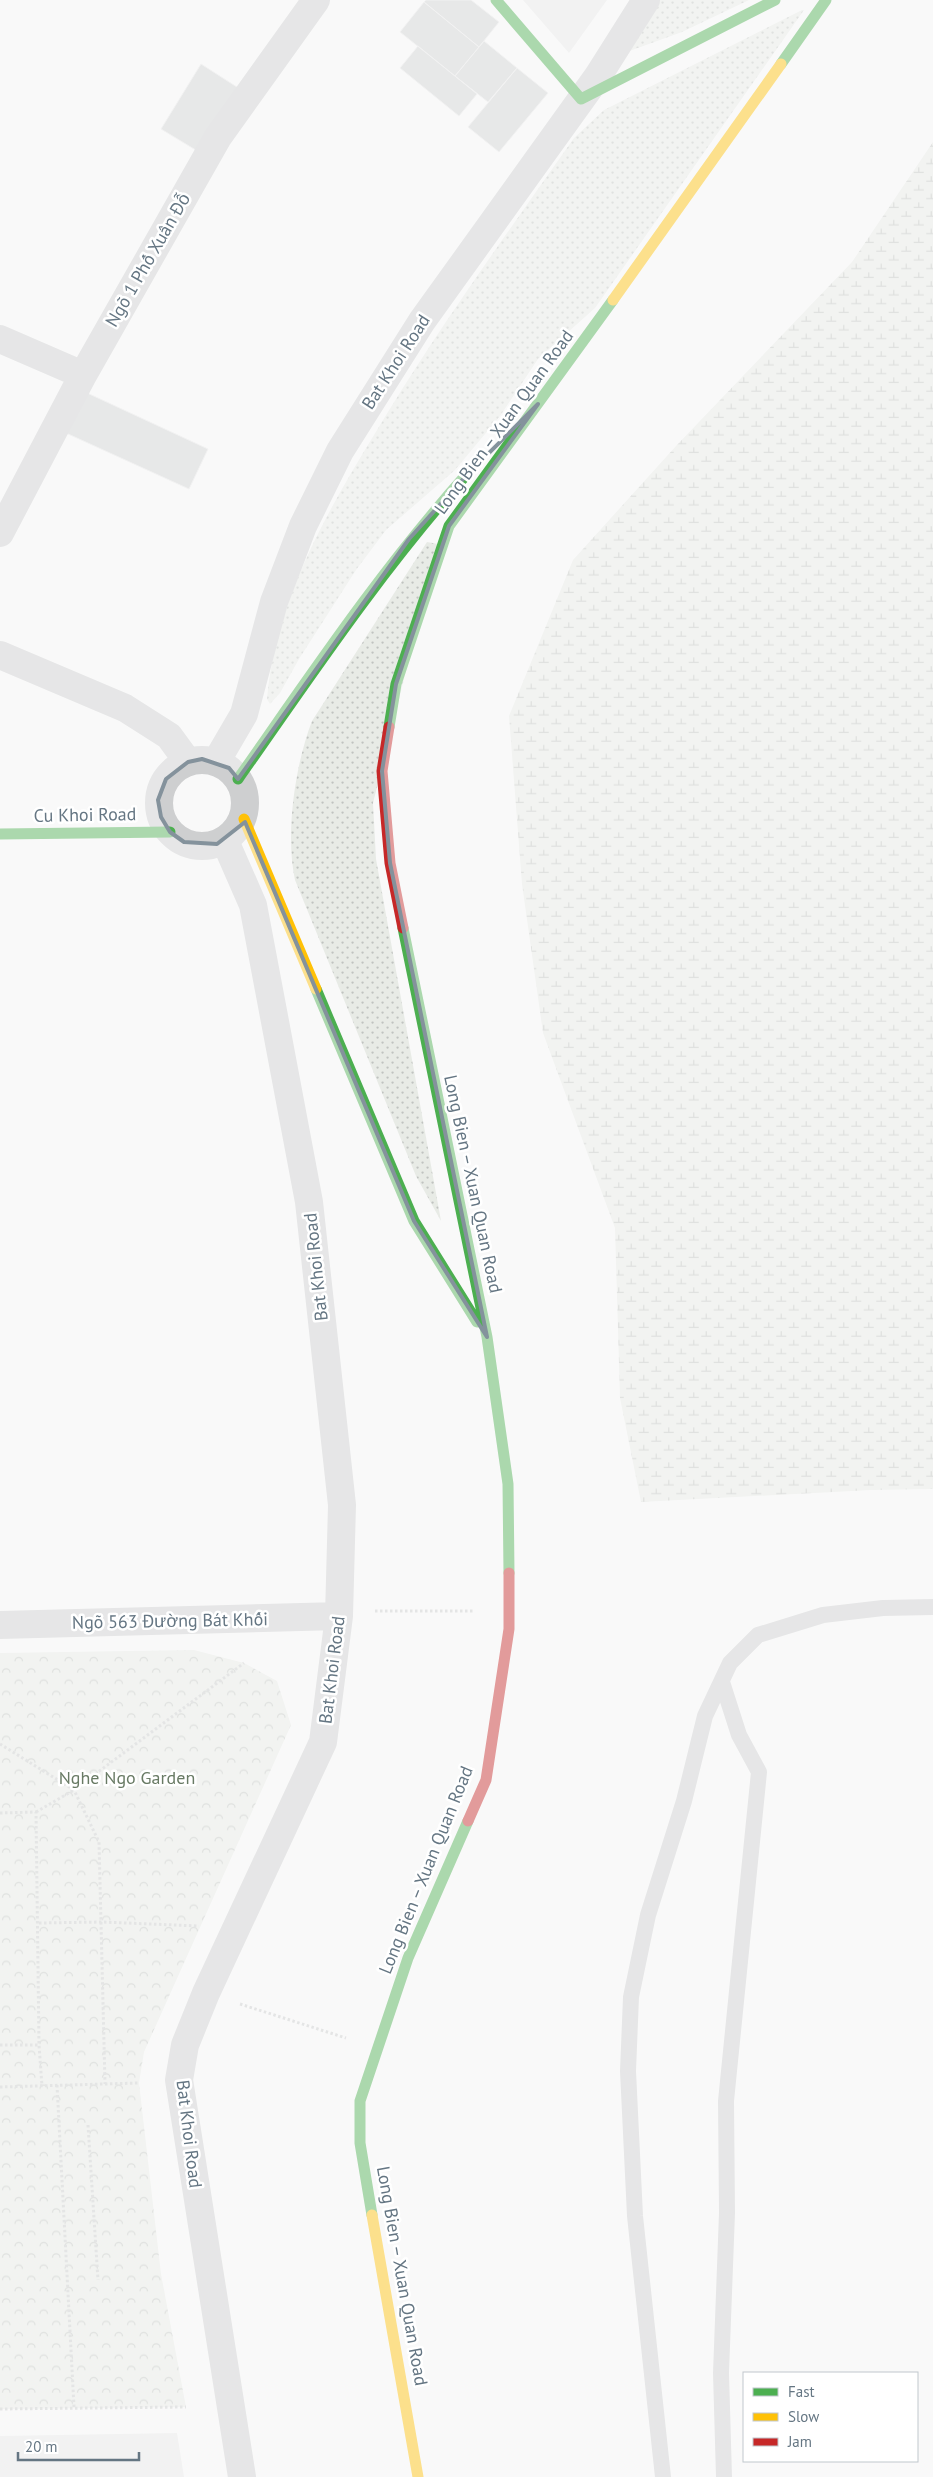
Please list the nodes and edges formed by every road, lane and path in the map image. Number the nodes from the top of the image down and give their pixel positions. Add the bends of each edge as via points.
1 (316, 0) edge
2 (496, 0) edge
3 (646, 0) edge
4 (775, 0) edge
5 (826, 0) edge
6 (582, 99) junction
7 (0, 339) edge
8 (83, 375) junction
9 (538, 404) junction
10 (485, 457) dead end
11 (471, 470) dead end
12 (0, 533) edge
13 (0, 655) edge
14 (188, 762) junction
15 (216, 762) junction
16 (238, 779) junction
17 (244, 819) junction
18 (170, 832) junction
19 (0, 834) edge
20 (225, 841) junction
21 (487, 1337) junction
22 (933, 1607) edge
23 (374, 1611) dead end
24 (483, 1611) dead end
25 (339, 1616) junction
26 (0, 1625) edge
27 (244, 1663) dead end
28 (722, 1682) junction
29 (0, 1744) edge
30 (74, 1790) junction
31 (36, 1812) junction
32 (0, 1813) edge
33 (102, 1922) junction
34 (39, 1923) junction
35 (200, 1926) dead end
36 (232, 2001) dead end
37 (347, 2038) dead end
38 (0, 2045) edge
39 (39, 2045) junction
40 (138, 2083) dead end
41 (105, 2084) junction
42 (58, 2085) junction
43 (42, 2086) junction
44 (0, 2087) edge
45 (88, 2126) dead end
46 (98, 2280) dead end
47 (74, 2407) junction
48 (186, 2407) dead end
49 (0, 2409) edge
50 (242, 2477) edge
51 (418, 2477) edge
52 (663, 2477) edge
53 (724, 2477) edge

1 - 8 street, Ngõ 1 Phố Xuân Đỗ via 218,136
2 - 6 main road
3 - 6 street, Bat Khoi Road
4 - 6 main road
5 - 9 main road, Long Bien – Xuan Quan Road via 710,168
6 - 15 street, Bat Khoi Road via 422,321 340,451 303,526 274,602 244,714
7 - 8 street
8 - 12 street, Ngõ 1 Phố Xuân Đỗ
9 - 10 main road
9 - 21 main road, Long Bien – Xuan Quan Road via 449,526 396,684 382,771 390,862
11 - 16 main road via 409,539 364,598
13 - 14 street via 125,708 169,736
14 - 15 street via 202,759
14 - 18 street via 175,768 160,792 159,809
15 - 16 street via 229,768
16 - 17 street via 246,791
17 - 20 street
17 - 21 main road via 414,1221
18 - 19 main road, Cu Khoi Road
18 - 20 street via 191,845 209,846
20 - 25 street, Bat Khoi Road via 253,905 309,1202 342,1505
21 - 51 main road, Long Bien – Xuan Quan Road via 508,1484 509,1629 486,1780 408,1958 360,2101 360,2143
22 - 28 lane via 883,1608 823,1616 758,1635 730,1663
23 - 24 path
25 - 26 street, Ngõ 563 Đường Bát Khối
25 - 50 street, Bat Khoi Road via 323,1742 206,1993 185,2045 179,2080
27 - 30 path
28 - 52 lane via 705,1716 684,1801 648,1915 631,1997 628,2071 635,2216
28 - 53 lane via 739,1735 759,1772 726,2101 727,2213 721,2373
29 - 30 path
30 - 31 path
30 - 33 path via 99,1842
31 - 32 path
31 - 34 path
33 - 34 path
33 - 35 path
33 - 41 path
34 - 39 path
36 - 37 path
38 - 39 path
39 - 43 path
40 - 41 path
41 - 42 path
42 - 43 path
42 - 47 path
43 - 44 path
45 - 46 path
47 - 48 path
47 - 49 path

